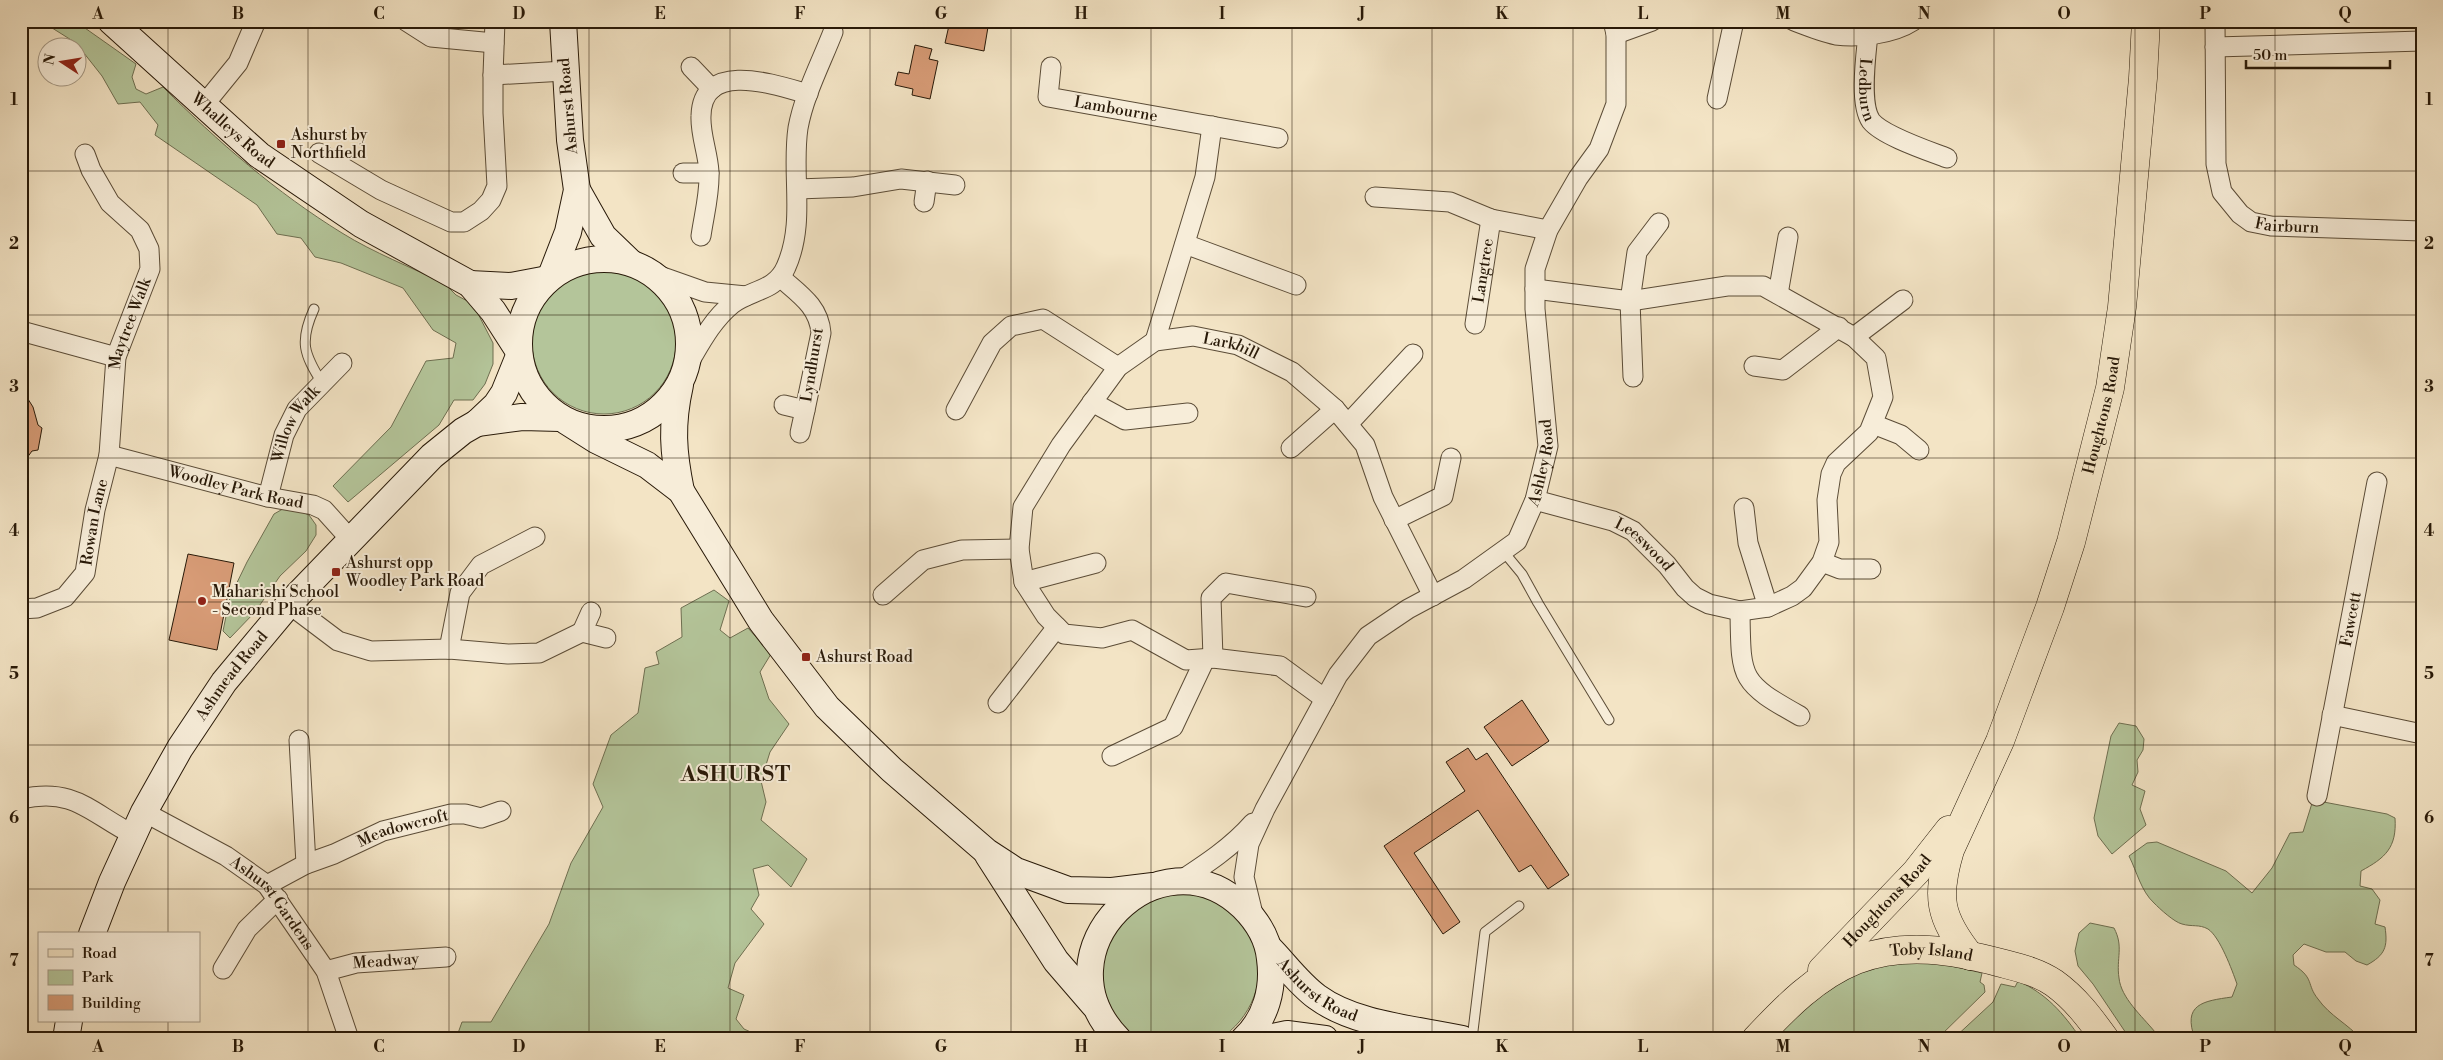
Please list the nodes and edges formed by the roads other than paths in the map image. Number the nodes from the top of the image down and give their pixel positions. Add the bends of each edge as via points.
1 (111, 21) edge
2 (256, 21) edge
3 (406, 21) edge
4 (495, 21) edge
5 (563, 21) edge
6 (1652, 21) edge
7 (1734, 21) edge
8 (1794, 21) edge
9 (1913, 21) edge
10 (2146, 21) edge
11 (2215, 21) edge
12 (1614, 28) edge
13 (1858, 30) edge
14 (833, 32) dead end
15 (2422, 42) edge
16 (494, 43) junction
17 (2215, 47) junction
18 (1051, 67) dead end
19 (691, 68) dead end
20 (565, 71) junction
21 (493, 75) junction
22 (712, 89) junction
23 (808, 94) junction
24 (1717, 99) dead end
25 (203, 106) junction
26 (1212, 126) junction
27 (1278, 138) dead end
28 (319, 153) dead end
29 (85, 154) dead end
30 (1947, 158) dead end
31 (683, 173) dead end
32 (709, 173) junction
33 (927, 181) junction
34 (955, 185) dead end
35 (798, 189) junction
36 (576, 190) junction
37 (1375, 196) dead end
38 (924, 202) dead end
39 (1490, 219) junction
40 (1659, 223) dead end
41 (1548, 230) junction
42 (2422, 231) edge
43 (701, 236) dead end
44 (1788, 237) dead end
45 (1185, 244) junction
46 (630, 262) junction
47 (654, 274) junction
48 (550, 277) junction
49 (780, 277) junction
50 (470, 284) junction
51 (1296, 285) dead end
52 (1535, 289) junction
53 (1778, 294) junction
54 (746, 296) junction
55 (1903, 300) dead end
56 (1630, 301) junction
57 (314, 309) dead end
58 (1475, 324) dead end
59 (21, 331) edge
60 (1847, 332) junction
61 (1155, 341) junction
62 (518, 353) junction
63 (1413, 354) dead end
64 (116, 357) junction
65 (342, 363) dead end
66 (1754, 366) dead end
67 (1118, 367) junction
68 (684, 373) junction
69 (1633, 377) dead end
70 (322, 383) junction
71 (1092, 402) junction
72 (784, 404) dead end
73 (1334, 409) junction
74 (805, 410) junction
75 (956, 410) dead end
76 (1188, 414) dead end
77 (563, 419) junction
78 (477, 423) junction
79 (1348, 424) junction
80 (1873, 424) junction
81 (800, 433) dead end
82 (1291, 448) dead end
83 (1919, 450) dead end
84 (108, 455) junction
85 (1451, 458) dead end
86 (2377, 482) dead end
87 (681, 491) junction
88 (268, 497) junction
89 (1535, 500) junction
90 (1744, 508) dead end
91 (1394, 520) junction
92 (535, 537) dead end
93 (351, 540) junction
94 (1019, 549) junction
95 (1503, 551) junction
96 (1822, 562) junction
97 (1096, 563) dead end
98 (1871, 569) dead end
99 (1024, 582) junction
100 (883, 595) dead end
101 (1306, 596) dead end
102 (1433, 596) junction
103 (289, 604) junction
104 (1768, 607) junction
105 (21, 609) edge
106 (1740, 611) junction
107 (591, 612) dead end
108 (1057, 627) junction
109 (582, 632) junction
110 (606, 638) dead end
111 (449, 649) junction
112 (1209, 658) junction
113 (1325, 699) junction
114 (998, 704) dead end
115 (2332, 715) junction
116 (1800, 716) dead end
117 (1609, 720) dead end
118 (2422, 734) edge
119 (299, 740) dead end
120 (1112, 756) dead end
121 (1977, 790) junction
122 (2317, 796) dead end
123 (21, 799) edge
124 (1265, 809) junction
125 (501, 812) dead end
126 (139, 823) junction
127 (987, 852) junction
128 (306, 864) junction
129 (1180, 882) junction
130 (1152, 886) junction
131 (273, 892) junction
132 (1519, 906) dead end
133 (1254, 918) junction
134 (93, 932) edge
135 (1269, 948) junction
136 (446, 957) dead end
137 (1982, 958) junction
138 (223, 969) dead end
139 (326, 971) junction
140 (1788, 1005) junction
141 (69, 1022) edge
142 (1108, 1028) edge
143 (66, 1039) edge
144 (350, 1039) edge
145 (1244, 1039) edge
146 (1264, 1039) edge
147 (1325, 1039) edge
148 (1462, 1039) edge
149 (1472, 1039) edge
150 (1756, 1039) edge
151 (2105, 1039) edge

1 - 25 street, Whalleys Road
2 - 25 street via 238,63
3 - 16 street via 431,38
4 - 16 street
5 - 20 street, Ashurst Road
6 - 12 street
7 - 24 street
8 - 13 street, Ledburn via 1834,34
9 - 13 street, Ledburn via 1902,28
10 - 121 main road, Houghtons Road via 2122,307 2110,388 2071,542 2050,607 2021,687
11 - 17 street, Fairburn
12 - 41 street, Ashley Road via 1616,104 1599,149
13 - 30 street, Ledburn via 1864,96 1871,121 1891,135
14 - 23 street
15 - 17 street
16 - 21 street
17 - 42 street, Fairburn via 2216,164 2222,192 2240,214 2251,222 2271,226
18 - 26 street, Lambourne via 1048,97
19 - 22 street
20 - 21 street
20 - 36 street, Ashurst Road
21 - 28 street via 497,186 481,211 464,222 451,222 381,190
22 - 23 street via 729,81 746,80
22 - 32 street via 700,113
23 - 35 street via 798,128
25 - 50 street, Whalleys Road via 259,155 361,224
26 - 27 street, Lambourne
26 - 45 street via 1205,177
29 - 64 street, Maytree Walk via 110,203 140,230 149,249 150,269
31 - 32 street
32 - 43 street
33 - 34 street
33 - 35 street via 901,179 853,187
33 - 38 street
35 - 49 street via 793,247
36 - 46 street, Ashurst Road via 602,236
36 - 48 street, Ashurst Road via 568,232
37 - 39 street via 1450,202
39 - 41 street
39 - 58 street, Langtree
40 - 56 street via 1638,252
41 - 52 street, Ashley Road via 1535,269
44 - 53 street
45 - 51 street
45 - 61 street
46 - 47 street
46 - 48 street via 604,258 577,262
47 - 54 street via 706,292
47 - 68 street via 672,293 685,316 689,342
48 - 50 street, Whalleys Road via 511,286
48 - 62 street via 530,300 520,325
49 - 54 street via 759,292
49 - 74 street, Lyndhurst via 809,302 820,322 821,333
50 - 62 street, Whalleys Road via 493,312
52 - 56 street, Leeswood
52 - 89 street, Ashley Road via 1548,446
53 - 56 street, Leeswood via 1763,286 1727,286
53 - 60 street, Leeswood
54 - 68 street via 722,313
55 - 60 street
56 - 69 street
57 - 70 lane via 308,321 305,345 307,360
59 - 64 street
60 - 66 street via 1783,370
60 - 80 street, Leeswood via 1876,358 1883,397
61 - 67 street, Larkhill
61 - 73 street, Larkhill via 1193,336 1238,345 1292,372
62 - 77 street via 526,381 541,402
62 - 78 street, Ashmead Road via 504,393 496,406
63 - 79 street
64 - 84 street, Maytree Walk
65 - 70 street, Willow Walk
67 - 71 street, Larkhill
67 - 75 street via 1043,319 1011,326 992,343
68 - 77 street via 667,401 637,422 620,428 592,429
68 - 87 street via 673,422 672,443
70 - 88 street, Willow Walk via 297,408 284,435
71 - 76 street via 1125,420
71 - 94 street, Larkhill via 1022,508
72 - 74 street, Lyndhurst
73 - 79 street, Larkhill
73 - 82 street
74 - 81 street, Lyndhurst
77 - 78 street, Ashmead Road via 522,417
77 - 87 street via 596,440 647,465
78 - 93 street, Ashmead Road via 432,456
79 - 91 street, Larkhill via 1366,444
80 - 83 street via 1901,435
80 - 96 street, Leeswood via 1863,439 1836,463 1831,474 1827,500 1829,542
84 - 88 street, Woodley Park Road
84 - 105 street, Rowan Lane via 85,573 64,597 37,608
85 - 91 street via 1443,496
86 - 115 street, Fawcett via 2361,522
87 - 127 street via 737,586 826,707 892,770
88 - 93 street, Woodley Park Road via 324,510
89 - 95 street, Ashley Road via 1518,540
89 - 106 street, Leeswood via 1613,521 1633,531 1695,597 1709,604
90 - 104 street via 1748,543
91 - 102 street, Larkhill
92 - 111 street via 481,565 460,593
93 - 103 street, Ashmead Road
94 - 99 street, Larkhill
94 - 100 street via 962,550 923,560
95 - 102 street, Ashley Road via 1464,580
95 - 117 lane via 1522,574
96 - 98 street via 1840,569
96 - 104 street, Leeswood via 1803,588
97 - 99 street
99 - 108 street, Larkhill
101 - 112 street via 1226,582 1211,598
102 - 113 street, Ashley Road via 1368,636 1338,675
103 - 111 street via 338,641 371,651
103 - 126 street, Ashmead Road via 224,682 180,748
104 - 106 street, Leeswood
106 - 116 street via 1741,650 1747,678 1754,688
107 - 109 street
108 - 112 street, Larkhill via 1064,634 1102,638 1132,630 1186,660
108 - 114 street
109 - 110 street
109 - 111 street via 539,652 508,654
112 - 113 street, Larkhill via 1280,666
112 - 120 street via 1173,727
113 - 124 street, Ashley Road
115 - 118 street
115 - 122 street, Fawcett
119 - 128 street
121 - 137 main road, Houghtons Road via 1950,850 1940,893 1944,914 1953,934
121 - 140 main road, Houghtons Road via 1939,846
123 - 126 street, Ashurst Gardens via 48,796 81,802 113,825
124 - 129 street, Ashley Road via 1240,838
124 - 133 street, Ashley Road via 1249,844 1244,878
125 - 128 street, Meadowcroft via 481,818 452,814 383,832
126 - 131 street, Ashurst Gardens via 226,856
126 - 134 street, Ashmead Road
127 - 130 street via 1016,871 1068,890 1112,891
127 - 142 street via 1056,961
128 - 131 street, Meadowcroft
129 - 130 street
129 - 133 street via 1208,886 1234,898
130 - 142 street via 1126,900 1105,921 1093,948 1089,978
131 - 138 street, Meadowcroft
131 - 139 street, Ashurst Gardens
132 - 149 lane via 1485,932
133 - 135 street
135 - 145 street via 1272,977 1267,1006
135 - 148 street, Ashurst Road via 1315,996 1338,1010 1356,1017
136 - 139 street, Meadway via 356,963
137 - 140 main road, Toby Island via 1938,950 1910,949 1883,953 1827,975
137 - 151 main road, Toby Island via 2024,969 2053,982 2087,1014
139 - 144 street, Ashurst Gardens
140 - 150 main road, Toby Island
141 - 143 street
146 - 147 street via 1287,1034

